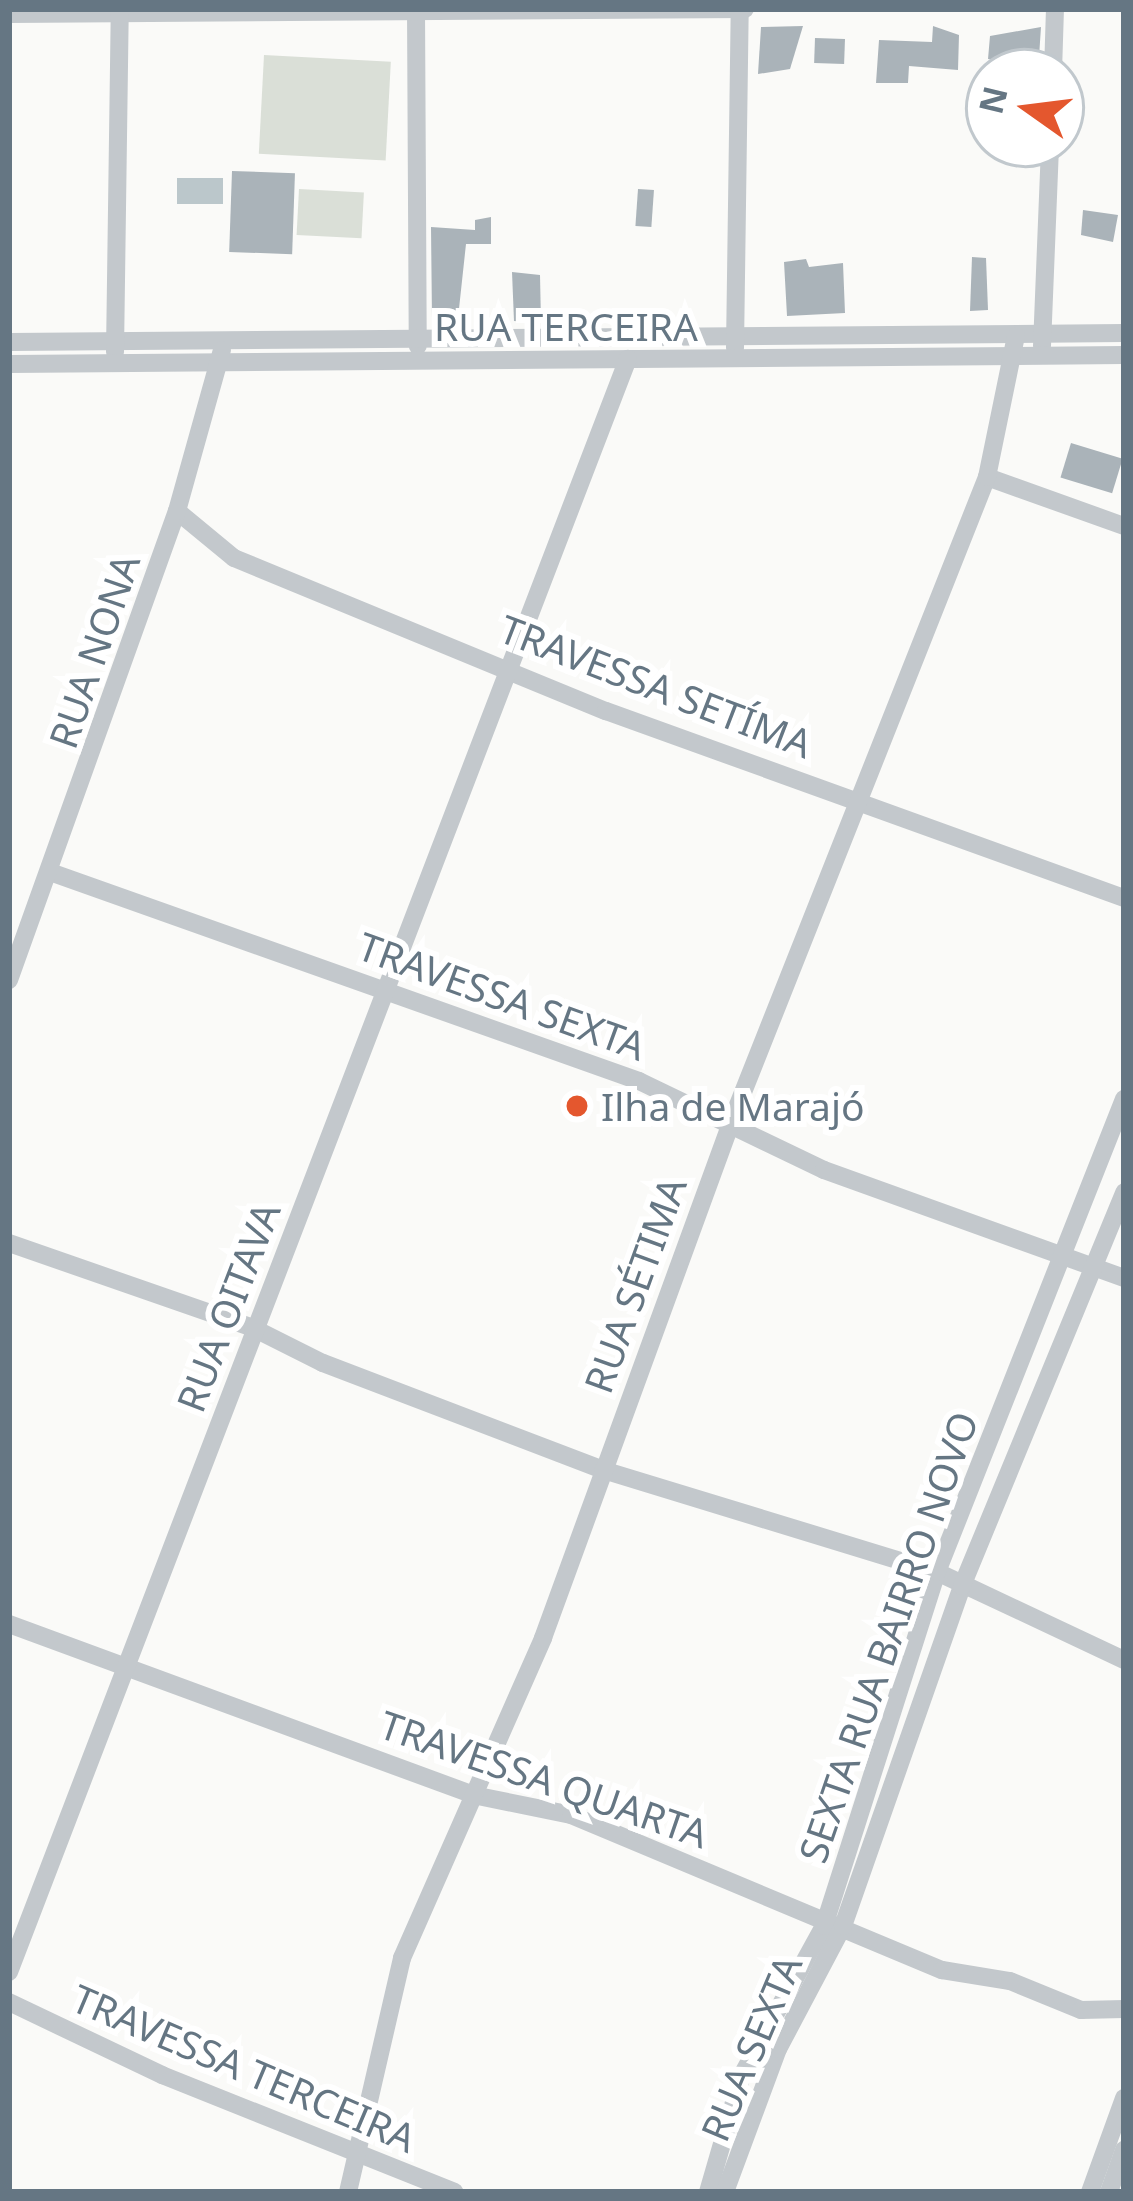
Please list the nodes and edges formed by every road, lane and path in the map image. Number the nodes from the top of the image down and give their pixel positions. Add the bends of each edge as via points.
1 (742, 9) edge
2 (1055, 9) edge
3 (416, 10) edge
4 (111, 11) edge
5 (9, 14) edge
6 (1054, 48) edge
7 (1049, 168) edge
8 (1124, 333) edge
9 (1043, 335) junction
10 (418, 336) junction
11 (1016, 336) junction
12 (735, 337) junction
13 (224, 339) junction
14 (116, 340) junction
15 (9, 343) edge
16 (1124, 356) edge
17 (1042, 357) junction
18 (628, 359) junction
19 (735, 359) junction
20 (1017, 359) junction
21 (418, 360) junction
22 (220, 361) junction
23 (114, 362) junction
24 (9, 364) edge
25 (987, 477) junction
26 (177, 511) junction
27 (1124, 526) edge
28 (514, 667) junction
29 (856, 796) junction
30 (50, 872) junction
31 (1124, 898) edge
32 (9, 980) edge
33 (387, 987) junction
34 (1124, 1099) edge
35 (732, 1120) junction
36 (1124, 1192) edge
37 (9, 1244) edge
38 (1060, 1257) junction
39 (1094, 1266) junction
40 (1124, 1278) edge
41 (253, 1328) junction
42 (603, 1470) junction
43 (937, 1572) junction
44 (962, 1586) junction
45 (9, 1624) edge
46 (1124, 1660) edge
47 (123, 1666) junction
48 (472, 1795) junction
49 (834, 1926) junction
50 (9, 1972) edge
51 (9, 2002) edge
52 (1124, 2008) edge
53 (1124, 2098) edge
54 (1124, 2150) edge
55 (359, 2157) junction
56 (348, 2192) edge
57 (454, 2192) edge
58 (708, 2192) edge
59 (725, 2192) edge
60 (1090, 2192) edge
61 (1109, 2192) edge

1 - 3 street
1 - 12 street
2 - 6 street
3 - 4 street
3 - 10 street
4 - 5 street
4 - 14 street
7 - 9 street
8 - 9 street, RUA TERCEIRA
9 - 11 street, RUA TERCEIRA
9 - 17 street
10 - 12 street, RUA TERCEIRA
10 - 13 street, RUA TERCEIRA
10 - 21 street
11 - 12 street, RUA TERCEIRA
11 - 20 street, RUA SÉTIMA
12 - 19 street
13 - 14 street, RUA TERCEIRA
13 - 22 street, RUA NONA
14 - 15 street, RUA TERCEIRA
14 - 23 street
16 - 17 street, RUA TERCEIRA
17 - 20 street, RUA TERCEIRA
18 - 19 street, RUA TERCEIRA
18 - 21 street, RUA TERCEIRA
18 - 28 street, RUA OITAVA
19 - 20 street, RUA TERCEIRA
20 - 25 street, RUA SÉTIMA
21 - 22 street, RUA TERCEIRA
22 - 23 street, RUA TERCEIRA
22 - 26 street, RUA NONA
23 - 24 street, RUA TERCEIRA
25 - 27 street
25 - 29 street, RUA SÉTIMA
26 - 28 street, TRAVESSA SETÍMA via 234,558
26 - 30 street, RUA NONA
28 - 29 street, TRAVESSA SETÍMA via 606,711
28 - 33 street, RUA OITAVA
29 - 31 street, TRAVESSA SETÍMA
29 - 35 street, RUA SÉTIMA
30 - 32 street, RUA NONA
30 - 33 street, TRAVESSA SEXTA
33 - 35 street, TRAVESSA SEXTA
33 - 41 street, RUA OITAVA
34 - 38 street, SEXTA RUA BAIRRO NOVO
35 - 38 street, TRAVESSA SEXTA via 824,1170
35 - 42 street, RUA SÉTIMA
36 - 39 street, RUA SEXTA
37 - 41 street
38 - 39 street, TRAVESSA SEXTA
38 - 43 street, SEXTA RUA BAIRRO NOVO
39 - 40 street, TRAVESSA SEXTA
39 - 44 street, RUA SEXTA
41 - 42 street via 323,1364
41 - 47 street, RUA OITAVA
42 - 43 street
42 - 48 street, RUA SÉTIMA via 543,1638
43 - 44 street
43 - 49 street, SEXTA RUA BAIRRO NOVO
44 - 46 street
44 - 49 street, RUA SEXTA
45 - 47 street, TRAVESSA QUARTA
47 - 48 street, TRAVESSA QUARTA
47 - 50 street, RUA OITAVA
48 - 49 street, TRAVESSA QUARTA via 571,1815
48 - 55 street, RUA SÉTIMA via 402,1958 363,2106
49 - 52 street, TRAVESSA QUARTA via 942,1970 1010,1981 1081,2010
49 - 58 street, SEXTA RUA BAIRRO NOVO via 742,2075
49 - 59 street, RUA SEXTA
51 - 55 street, TRAVESSA TERCEIRA
53 - 60 street
54 - 61 street
55 - 56 street, RUA SÉTIMA
55 - 57 street, TRAVESSA TERCEIRA

